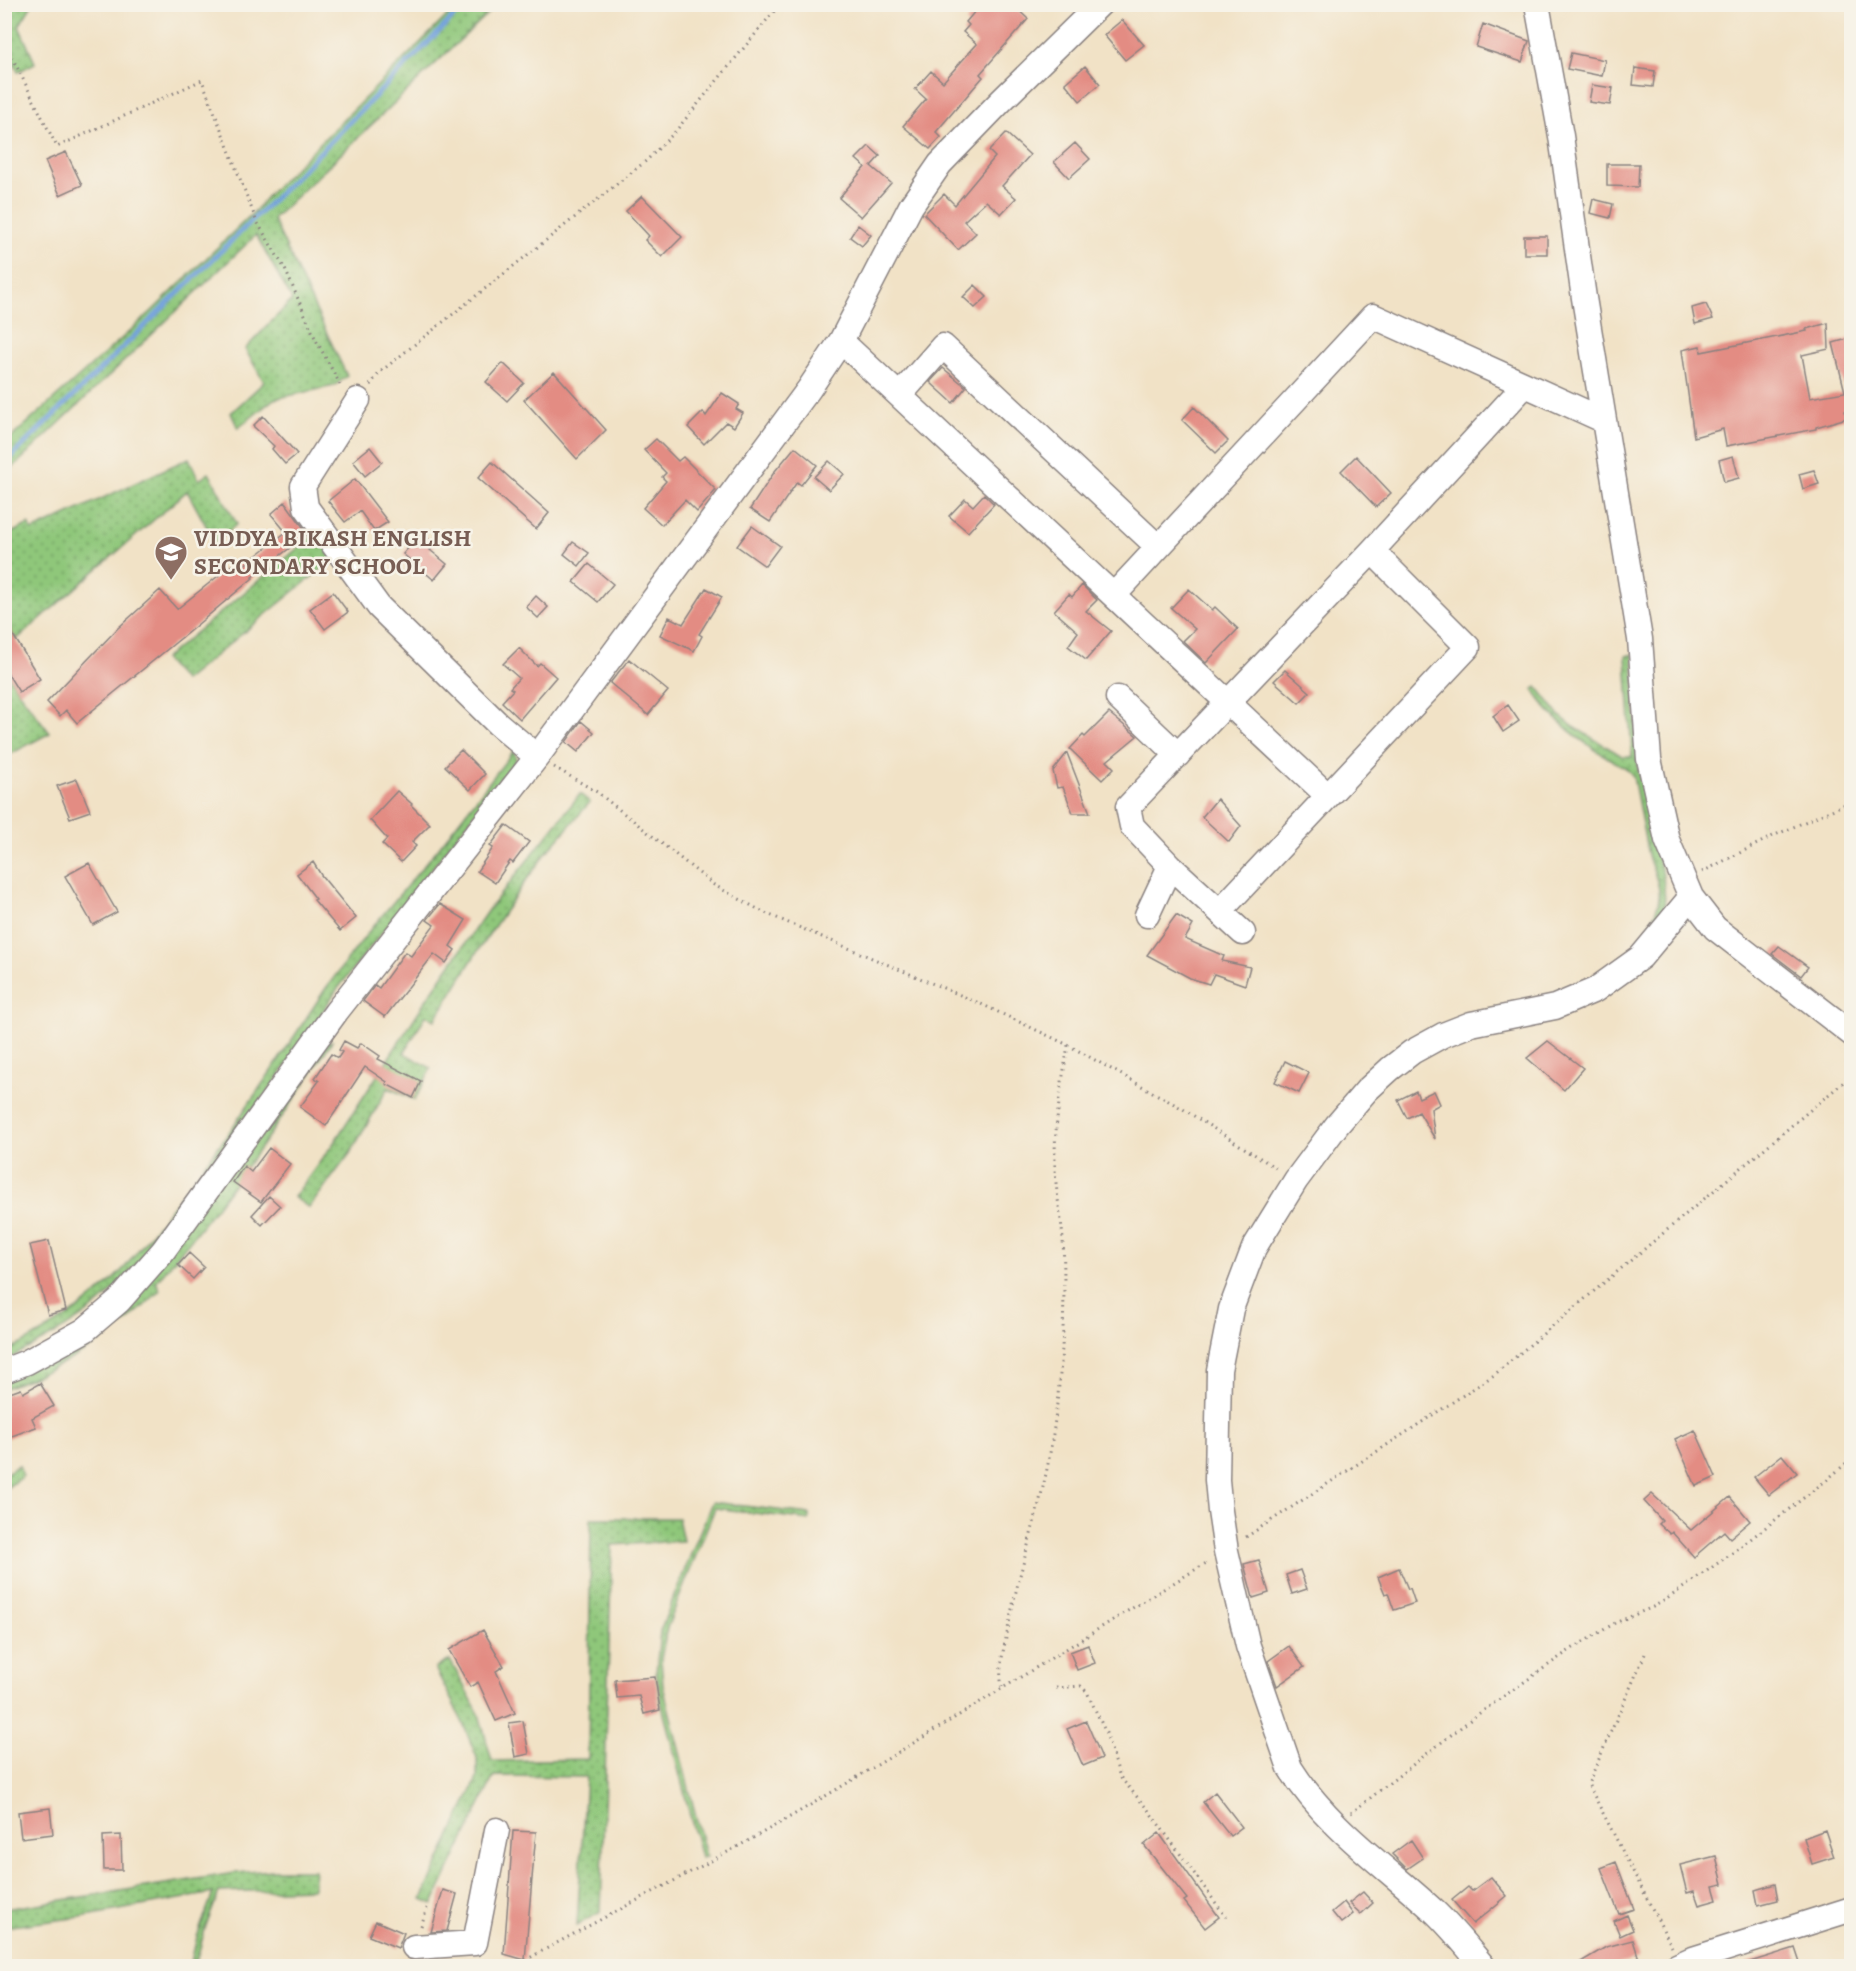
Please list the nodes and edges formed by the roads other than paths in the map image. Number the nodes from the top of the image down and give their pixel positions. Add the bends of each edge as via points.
1 (1100, 4) edge
2 (1537, 4) edge
3 (841, 341) junction
4 (1525, 385) junction
5 (900, 395) junction
6 (355, 404) road end
7 (1603, 420) junction
8 (1158, 547) junction
9 (1371, 551) junction
10 (1114, 595) junction
11 (1118, 698) dead end
12 (1228, 701) junction
13 (1178, 755) junction
14 (537, 757) junction
15 (1327, 795) junction
16 (1170, 866) junction
17 (1690, 897) junction
18 (1220, 910) junction
19 (1147, 915) dead end
20 (1243, 933) dead end
21 (1851, 1034) edge
22 (4, 1371) edge
23 (497, 1830) dead end
24 (1851, 1909) edge
25 (414, 1947) dead end
26 (1679, 1965) edge
27 (1483, 1966) edge

1 - 3 street via 940,165 910,206
2 - 7 street via 1561,136
3 - 5 street
3 - 14 street
4 - 7 street
4 - 8 street via 1373,316
4 - 9 street
5 - 8 street via 943,346
5 - 10 street
6 - 14 street via 303,486 306,507 379,607
7 - 17 street via 1640,639 1649,759 1667,840
8 - 10 street
9 - 12 street
9 - 15 street via 1468,647
10 - 12 street
11 - 13 street
12 - 13 street
12 - 15 street
13 - 16 street via 1128,807 1132,826
14 - 22 street via 336,1012 164,1251 119,1301 85,1330
15 - 18 street
16 - 18 street
16 - 19 street
17 - 21 street via 1714,928
17 - 27 street via 1641,957 1595,990 1555,1007 1471,1024 1443,1035 1412,1052 1367,1090 1296,1180 1254,1248 1224,1337 1218,1370 1217,1468 1226,1551 1248,1646 1290,1768 1337,1827 1434,1911
18 - 20 street
23 - 25 street via 475,1943
24 - 26 street

